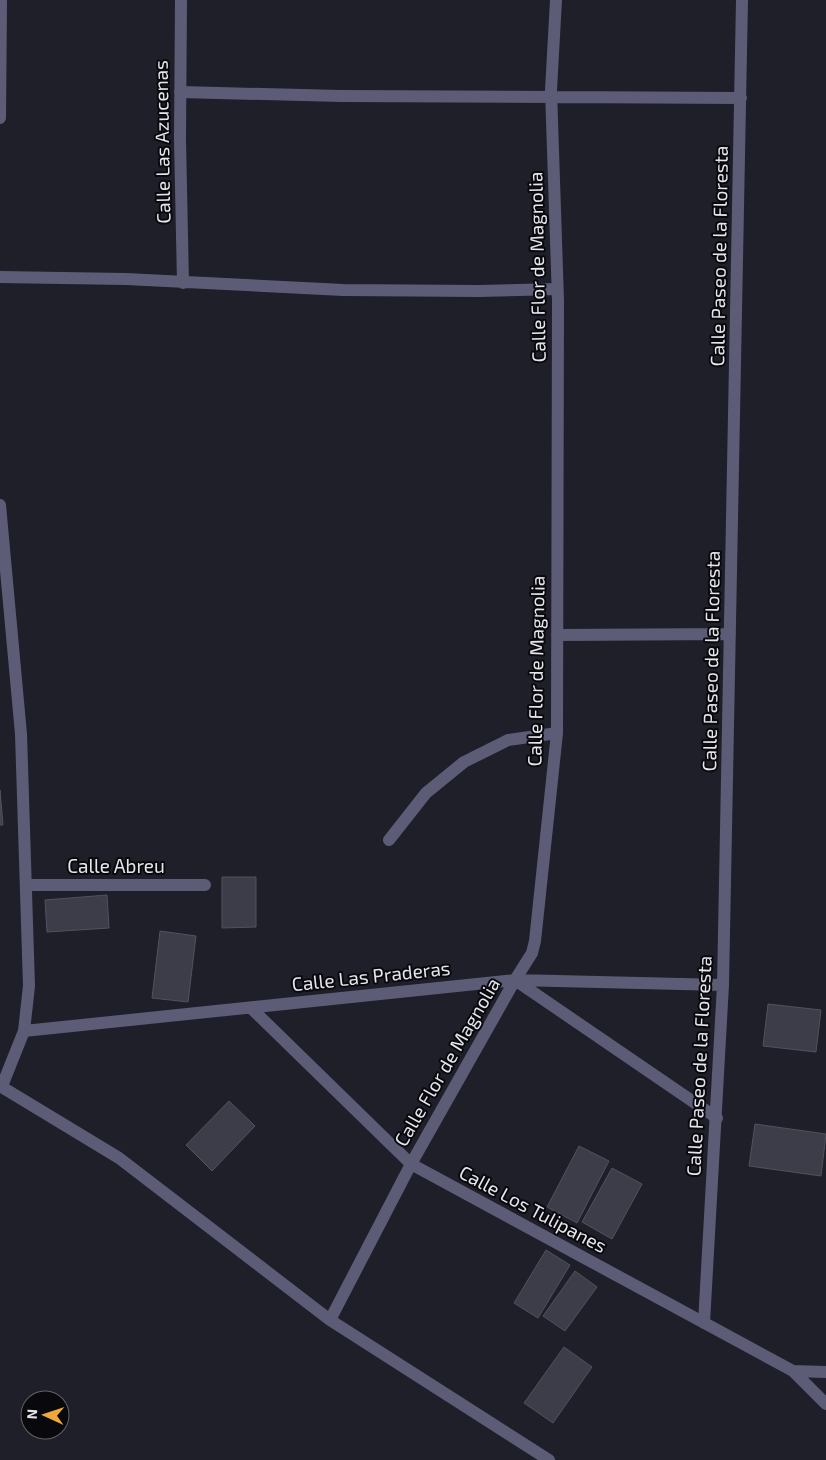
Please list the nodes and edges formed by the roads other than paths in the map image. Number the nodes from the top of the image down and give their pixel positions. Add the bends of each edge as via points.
1 (0, 0) edge
2 (181, 0) edge
3 (556, 0) edge
4 (742, 0) edge
5 (180, 92) junction
6 (551, 97) junction
7 (741, 98) junction
8 (0, 118) edge
9 (0, 277) edge
10 (183, 283) junction
11 (557, 289) junction
12 (0, 505) edge
13 (730, 634) junction
14 (557, 635) junction
15 (557, 733) junction
16 (389, 840) dead end
17 (205, 884) dead end
18 (26, 885) junction
19 (515, 980) junction
20 (723, 985) junction
21 (251, 1008) junction
22 (24, 1032) junction
23 (1, 1086) edge
24 (717, 1118) junction
25 (410, 1164) junction
26 (330, 1320) junction
27 (704, 1323) junction
28 (793, 1371) junction
29 (826, 1372) edge
30 (826, 1404) edge
31 (549, 1460) edge

1 - 8 street
2 - 5 street, Calle Las Azucenas
3 - 6 street, Calle Flor de Magnolia
4 - 7 street, Calle Paseo de la Floresta
5 - 6 street
5 - 10 street, Calle Las Azucenas
6 - 7 street
6 - 11 street, Calle Flor de Magnolia
7 - 13 street, Calle Paseo de la Floresta
9 - 10 street
10 - 11 street via 343,290
11 - 14 street, Calle Flor de Magnolia
12 - 18 street via 21,734
13 - 14 street
13 - 20 street, Calle Paseo de la Floresta
14 - 15 street, Calle Flor de Magnolia
15 - 16 street via 508,740 464,762 426,793
15 - 19 street, Calle Flor de Magnolia via 535,941 532,953
17 - 18 street, Calle Abreu
18 - 22 street via 29,986
19 - 20 street, Calle Las Praderas
19 - 21 street, Calle Las Praderas
19 - 24 street
19 - 25 street, Calle Flor de Magnolia
20 - 24 street, Calle Paseo de la Floresta
21 - 22 street, Calle Las Praderas
21 - 25 street, Calle Los Tulipanes
22 - 23 street
23 - 26 street via 119,1158
24 - 27 street, Calle Paseo de la Floresta
25 - 26 street, Calle Flor de Magnolia
25 - 27 street, Calle Los Tulipanes
26 - 31 street
27 - 28 street, Calle Los Tulipanes
28 - 29 street
28 - 30 street, Calle Los Tulipanes

